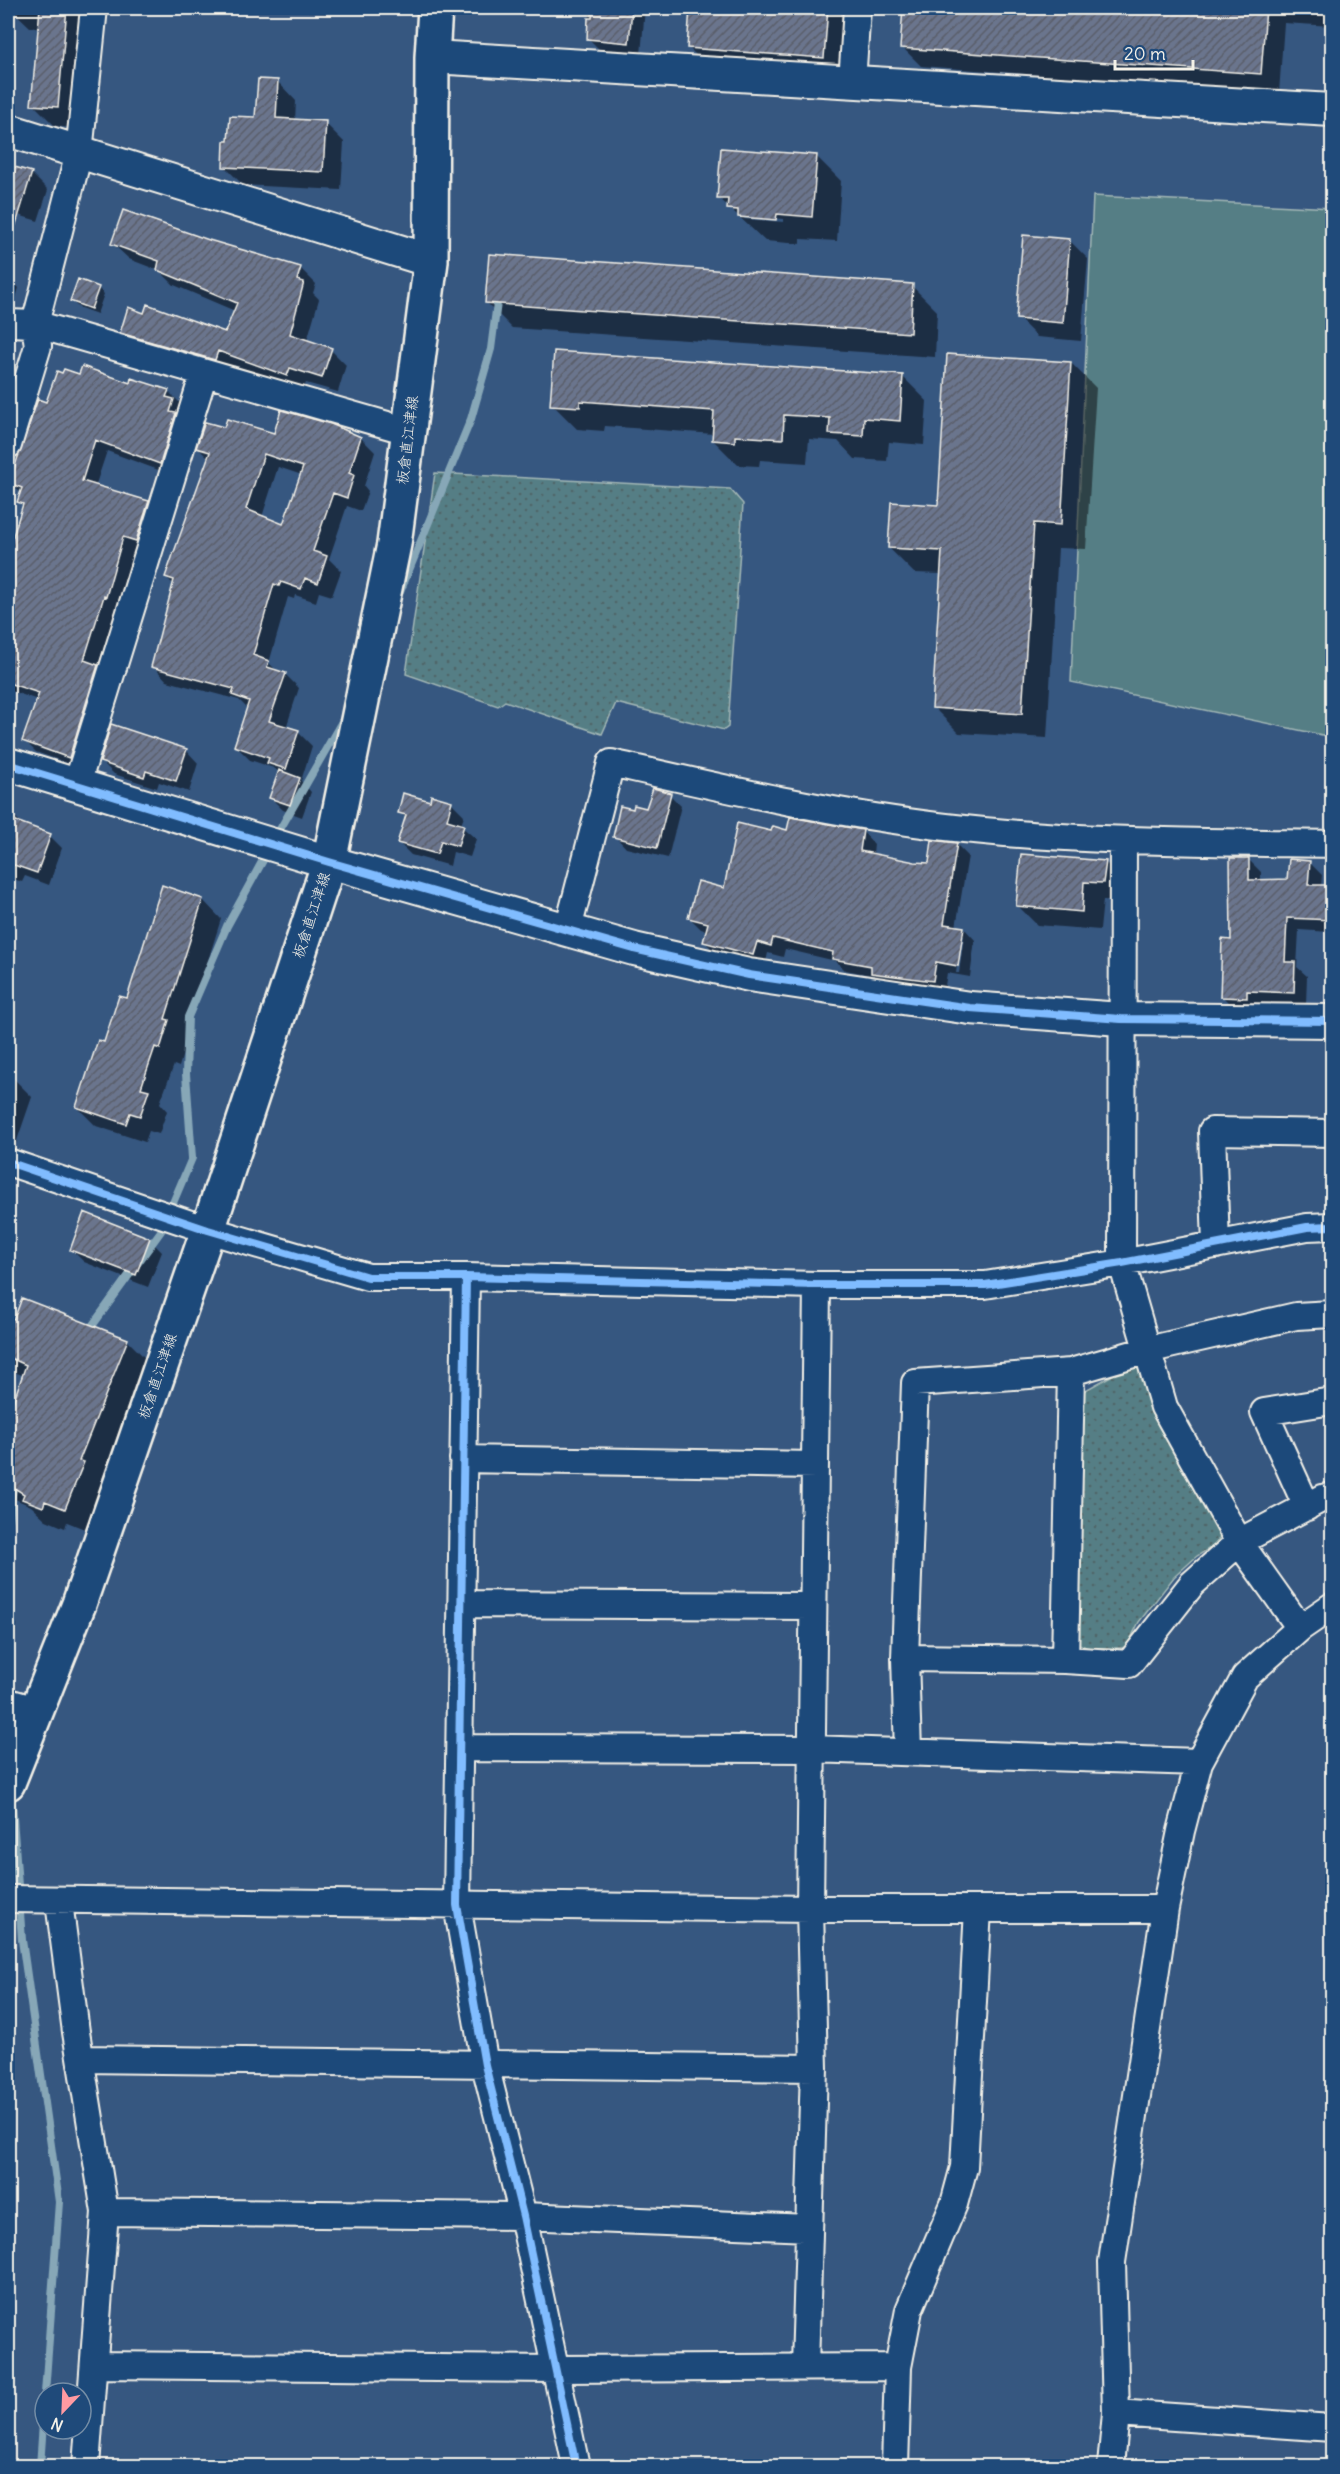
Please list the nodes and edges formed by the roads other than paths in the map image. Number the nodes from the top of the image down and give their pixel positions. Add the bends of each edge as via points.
1 (94, 8) edge
2 (435, 8) edge
3 (857, 8) edge
4 (432, 57) junction
5 (852, 82) junction
6 (1332, 110) edge
7 (8, 130) edge
8 (79, 153) junction
9 (431, 261) junction
10 (8, 323) edge
11 (35, 324) junction
12 (204, 373) junction
13 (408, 431) junction
14 (8, 445) edge
15 (8, 764) edge
16 (77, 784) junction
17 (1123, 840) junction
18 (1332, 844) edge
19 (329, 862) junction
20 (568, 929) junction
21 (1121, 1018) junction
22 (1332, 1021) edge
23 (1332, 1133) edge
24 (8, 1162) edge
25 (1332, 1226) edge
26 (208, 1230) junction
27 (1216, 1245) junction
28 (1122, 1263) junction
29 (466, 1276) junction
30 (817, 1285) junction
31 (1332, 1314) edge
32 (1147, 1350) junction
33 (1071, 1372) junction
34 (1332, 1401) edge
35 (463, 1459) junction
36 (815, 1465) junction
37 (1332, 1496) edge
38 (1307, 1507) junction
39 (1239, 1542) junction
40 (463, 1604) junction
41 (813, 1606) junction
42 (1332, 1606) edge
43 (1300, 1628) junction
44 (905, 1658) junction
45 (1065, 1660) junction
46 (22, 1706) edge
47 (460, 1748) junction
48 (811, 1749) junction
49 (908, 1752) junction
50 (1199, 1762) junction
51 (8, 1783) edge
52 (8, 1899) edge
53 (59, 1902) junction
54 (458, 1905) junction
55 (810, 1909) junction
56 (978, 1909) junction
57 (1165, 1910) junction
58 (81, 2059) junction
59 (485, 2065) junction
60 (814, 2068) junction
61 (105, 2212) junction
62 (523, 2216) junction
63 (809, 2228) junction
64 (95, 2365) junction
65 (805, 2366) junction
66 (898, 2367) junction
67 (557, 2369) junction
68 (1116, 2413) junction
69 (1332, 2428) edge
70 (86, 2466) edge
71 (576, 2466) edge
72 (895, 2466) edge
73 (1111, 2466) edge

1 - 8 street
2 - 4 main road, 板倉直江津線
3 - 5 street
4 - 5 street
4 - 9 main road, 板倉直江津線
5 - 6 street
7 - 8 street
8 - 9 street
8 - 11 street
9 - 13 main road, 板倉直江津線
10 - 11 street
11 - 12 street
11 - 14 street via 38,346
12 - 13 street
12 - 16 street
13 - 19 main road, 板倉直江津線 via 394,544
15 - 16 street
16 - 19 street
17 - 18 street
17 - 20 street via 967,829 848,813 611,763
17 - 21 street
19 - 20 street
19 - 26 main road, 板倉直江津線
20 - 21 street via 634,949 804,984 970,1008
21 - 22 street
21 - 28 street
23 - 27 street via 1212,1131
24 - 26 street
25 - 27 street via 1307,1227
26 - 29 street via 368,1277
26 - 46 main road, 板倉直江津線 via 79,1604
27 - 28 street
28 - 30 street via 986,1285
28 - 32 street
29 - 30 street
29 - 35 street
30 - 36 street
31 - 32 street via 1296,1316
32 - 33 street
32 - 39 street via 1164,1407
33 - 44 street via 915,1383
33 - 45 street
34 - 38 street via 1264,1412
35 - 36 street
35 - 40 street
36 - 41 street
37 - 38 street
38 - 39 street
39 - 43 street
39 - 45 street via 1192,1584 1129,1664
40 - 41 street
40 - 47 street
41 - 48 street
42 - 43 street
43 - 50 street via 1245,1677
44 - 45 street
44 - 49 street
46 - 51 main road, 板倉直江津線
47 - 48 street
47 - 54 street
48 - 49 street
48 - 55 street
49 - 50 street
50 - 57 street
52 - 53 street
53 - 54 street
53 - 58 street
54 - 55 street
54 - 59 street
55 - 56 street
55 - 60 street
56 - 57 street
56 - 66 street via 963,2167 954,2204 909,2310
57 - 68 street via 1112,2262
58 - 59 street
58 - 61 street
59 - 60 street
59 - 62 street
60 - 63 street
61 - 62 street
61 - 64 street
62 - 63 street
62 - 67 street
63 - 65 street
64 - 67 street
64 - 70 street
65 - 66 street
65 - 67 street
66 - 72 street
67 - 71 street
68 - 69 street
68 - 73 street

